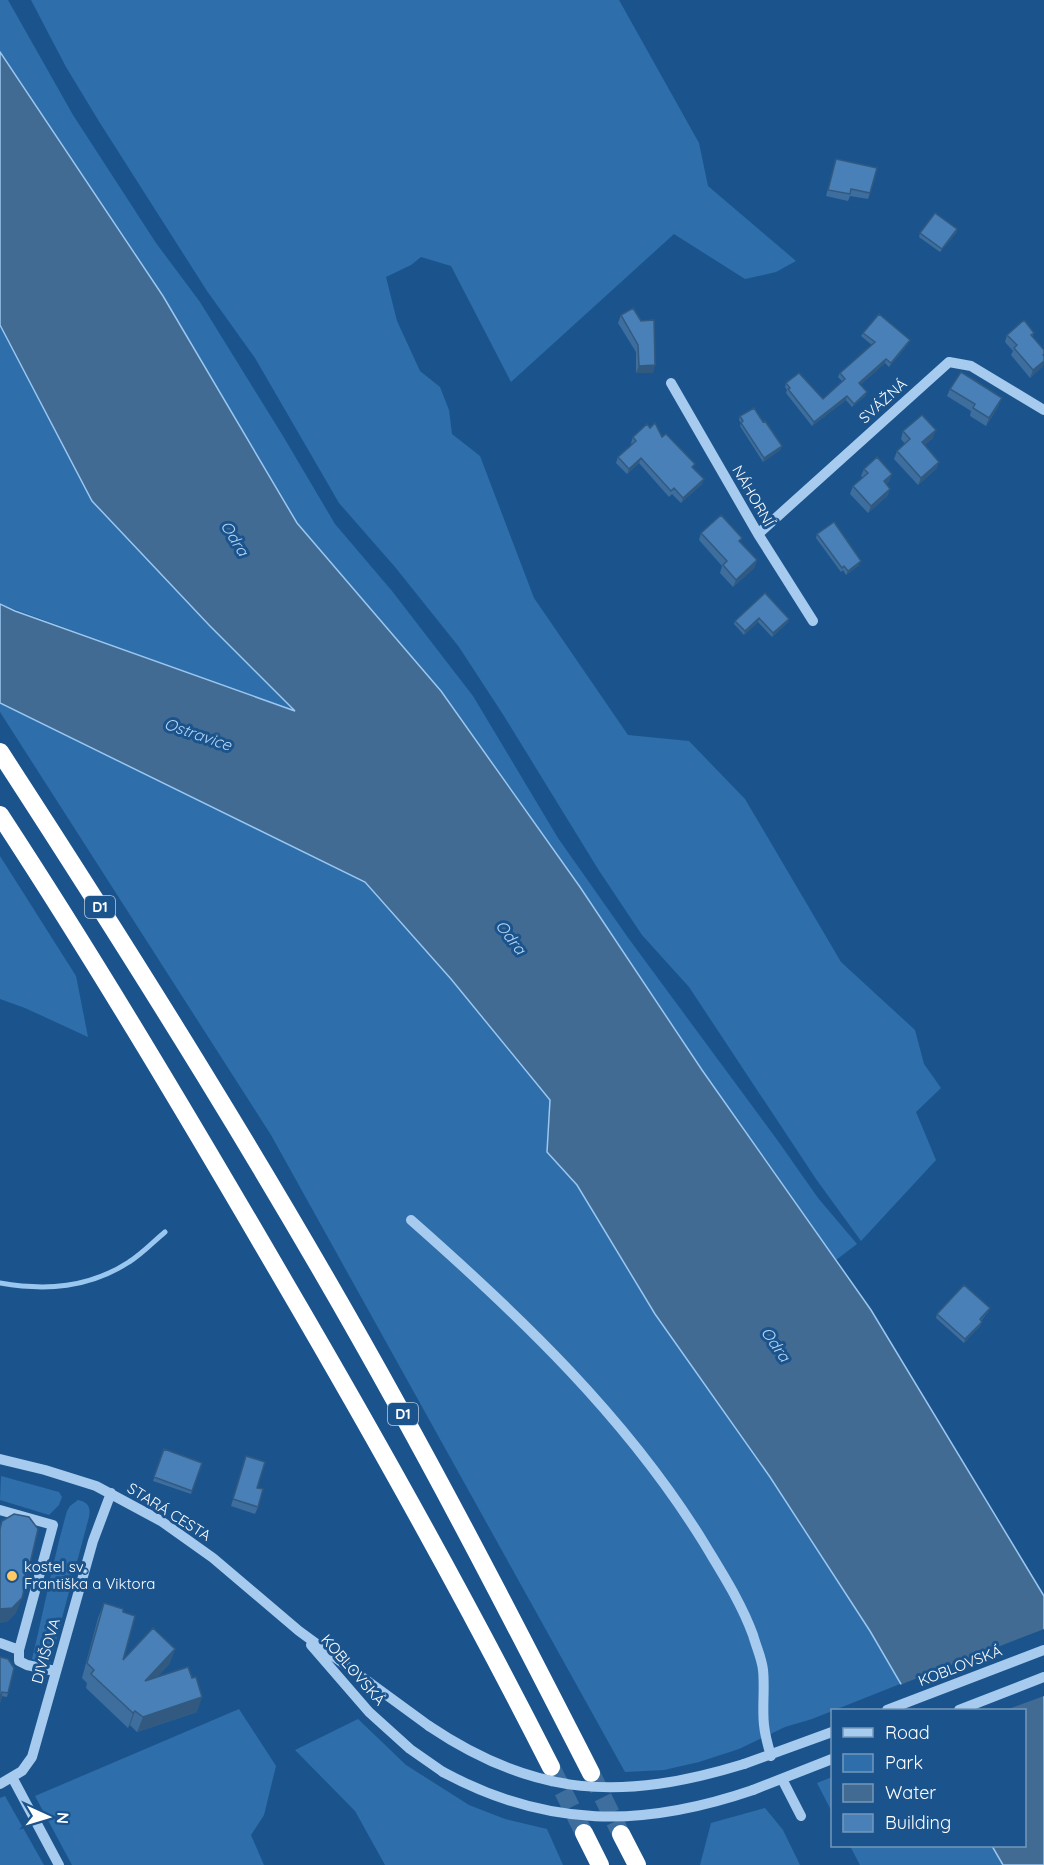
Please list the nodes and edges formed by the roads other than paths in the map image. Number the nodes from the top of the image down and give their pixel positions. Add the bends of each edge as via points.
1 (671, 383) dead end
2 (1044, 410) edge
3 (758, 534) junction
4 (813, 621) dead end
5 (0, 752) edge
6 (0, 815) edge
7 (411, 1220) dead end
8 (0, 1459) edge
9 (111, 1493) junction
10 (0, 1510) edge
11 (299, 1631) junction
12 (0, 1643) edge
13 (19, 1650) junction
14 (1044, 1650) edge
15 (55, 1671) junction
16 (1044, 1677) edge
17 (890, 1709) edge
18 (962, 1709) edge
19 (831, 1732) edge
20 (771, 1756) junction
21 (831, 1760) edge
22 (551, 1767) tunnel mouth
23 (591, 1773) tunnel mouth
24 (12, 1777) junction
25 (782, 1779) junction
26 (0, 1784) edge
27 (801, 1816) dead end
28 (584, 1833) tunnel mouth
29 (621, 1834) tunnel mouth
30 (59, 1865) edge
31 (600, 1865) edge
32 (637, 1865) edge

1 - 3 street, NÁHORNÍ
2 - 3 street, SVÁŽNÁ via 971,366 949,362
3 - 4 street, NÁHORNÍ
5 - 23 highway, D1 via 197,1065 398,1405
6 - 22 highway, D1 via 181,1103 370,1428
7 - 20 street via 489,1289 602,1406 694,1526 735,1593 752,1634 763,1668 764,1725
8 - 9 street, STARÁ CESTA via 71,1477
9 - 11 street, STARÁ CESTA via 196,1545
9 - 15 street, DIVIŠOVA
10 - 13 street via 53,1525
11 - 20 street, KOBLOVSKÁ, bridge via 465,1750 532,1778 628,1788 665,1784
11 - 25 street, KOBLOVSKÁ, bridge via 369,1712 410,1749 443,1772 514,1803 583,1816 629,1817 706,1804
12 - 13 street
13 - 15 street via 19,1661
14 - 17 street, KOBLOVSKÁ
15 - 24 street, DIVIŠOVA via 32,1757
16 - 18 street
19 - 20 street, KOBLOVSKÁ
21 - 25 street, KOBLOVSKÁ
24 - 26 street, DIVIŠOVA
24 - 30 street
25 - 27 street
28 - 31 highway
29 - 32 highway

